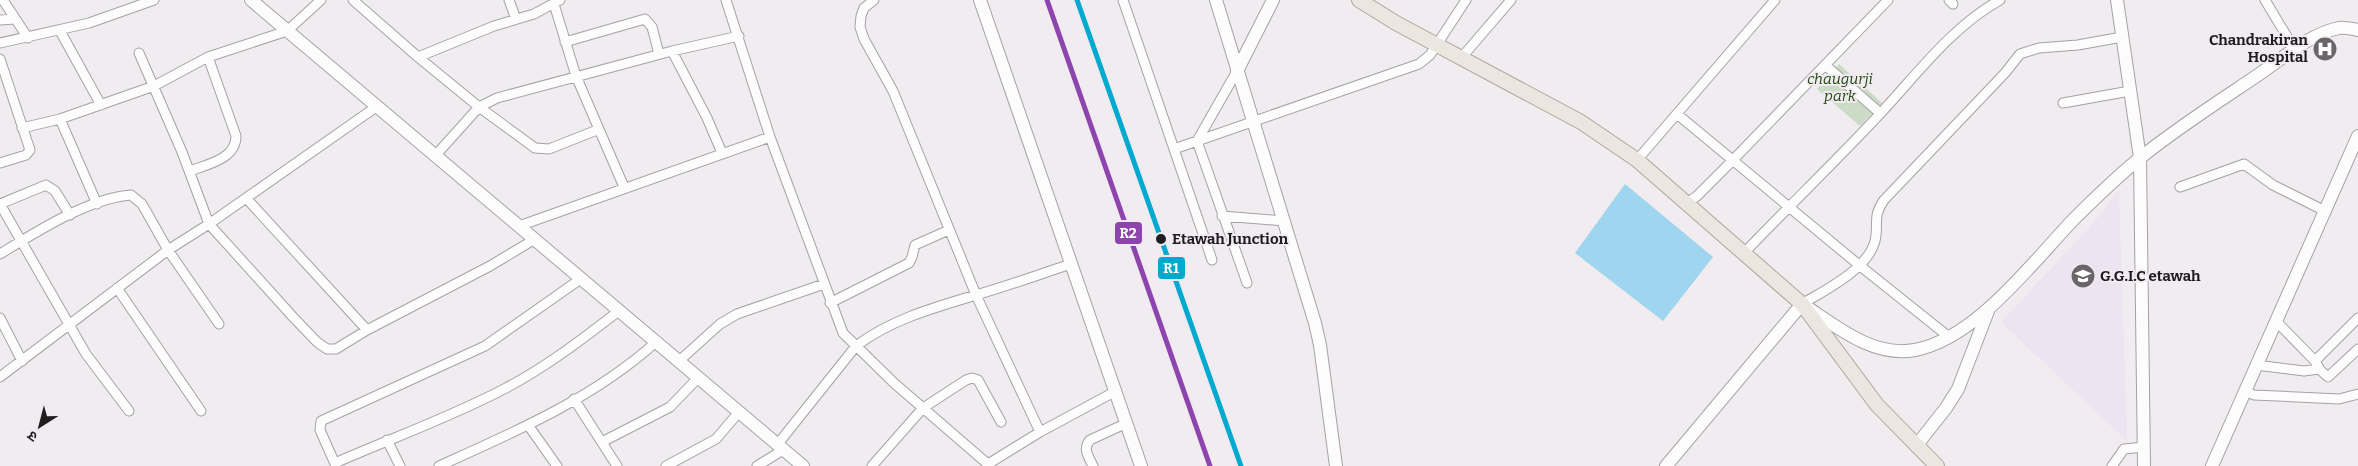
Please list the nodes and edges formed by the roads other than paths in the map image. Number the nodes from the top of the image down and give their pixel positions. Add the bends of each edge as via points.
1 (3, 0) edge
2 (154, 0) edge
3 (251, 0) edge
4 (321, 0) edge
5 (353, 0) edge
6 (509, 0) edge
7 (726, 0) edge
8 (874, 0) edge
9 (980, 0) edge
10 (1123, 0) edge
11 (1216, 0) edge
12 (1273, 0) edge
13 (1359, 0) edge
14 (1466, 0) edge
15 (1511, 0) edge
16 (1775, 0) edge
17 (1888, 0) edge
18 (2117, 0) edge
19 (2265, 0) edge
20 (1994, 1) edge
21 (557, 2) edge
22 (516, 18) junction
23 (15, 19) junction
24 (0, 20) edge
25 (2358, 30) edge
26 (60, 31) junction
27 (287, 31) junction
28 (738, 36) junction
29 (2122, 37) junction
30 (28, 38) junction
31 (566, 42) junction
32 (0, 43) edge
33 (1437, 44) junction
34 (2295, 50) junction
35 (672, 51) junction
36 (139, 53) dead end
37 (658, 54) junction
38 (208, 57) junction
39 (418, 57) junction
40 (1462, 58) junction
41 (0, 59) edge
42 (1825, 65) junction
43 (1237, 71) junction
44 (576, 76) junction
45 (154, 86) junction
46 (2130, 91) junction
47 (2064, 103) dead end
48 (101, 105) junction
49 (376, 107) junction
50 (479, 107) junction
51 (1880, 113) junction
52 (1677, 114) junction
53 (60, 119) junction
54 (1254, 123) junction
55 (22, 128) junction
56 (598, 130) junction
57 (2358, 136) edge
58 (770, 137) junction
59 (1197, 141) junction
60 (1174, 149) junction
61 (722, 153) junction
62 (435, 156) junction
63 (2140, 158) junction
64 (1637, 160) junction
65 (1732, 161) junction
66 (0, 163) edge
67 (190, 171) junction
68 (624, 187) junction
69 (2180, 187) dead end
70 (246, 198) junction
71 (1687, 203) junction
72 (0, 204) edge
73 (97, 204) junction
74 (1789, 207) junction
75 (2325, 211) junction
76 (70, 215) junction
77 (1222, 216) junction
78 (1285, 221) junction
79 (209, 224) junction
80 (519, 226) junction
81 (949, 230) junction
82 (535, 239) junction
83 (22, 241) junction
84 (168, 250) junction
85 (1744, 253) junction
86 (0, 254) edge
87 (1212, 260) dead end
88 (1072, 264) junction
89 (1859, 265) junction
90 (582, 278) junction
91 (1247, 283) dead end
92 (824, 284) junction
93 (117, 288) junction
94 (976, 295) junction
95 (830, 303) junction
96 (1802, 304) junction
97 (620, 310) junction
98 (1988, 311) junction
99 (0, 318) edge
100 (2358, 318) edge
101 (2276, 321) junction
102 (219, 324) dead end
103 (68, 325) junction
104 (367, 330) junction
105 (1949, 336) junction
106 (656, 342) junction
107 (856, 346) junction
108 (2358, 349) edge
109 (22, 361) junction
110 (679, 361) junction
111 (2315, 361) junction
112 (2256, 365) junction
113 (2320, 370) junction
114 (0, 377) edge
115 (698, 378) junction
116 (1116, 391) junction
117 (2245, 391) junction
118 (2358, 394) edge
119 (574, 399) junction
120 (923, 408) junction
121 (129, 411) dead end
122 (201, 411) dead end
123 (739, 412) junction
124 (1000, 422) dead end
125 (1127, 423) junction
126 (528, 425) junction
127 (1040, 432) junction
128 (387, 440) junction
129 (602, 442) junction
130 (1916, 446) junction
131 (780, 447) junction
132 (2144, 447) junction
133 (336, 464) edge
134 (984, 464) edge
135 (400, 466) edge
136 (440, 466) edge
137 (555, 466) edge
138 (617, 466) edge
139 (666, 466) edge
140 (757, 466) edge
141 (802, 466) edge
142 (872, 466) edge
143 (1094, 466) edge
144 (1141, 466) edge
145 (1336, 466) edge
146 (1666, 466) edge
147 (1937, 466) edge
148 (2112, 466) edge
149 (2144, 466) edge
150 (2212, 466) edge

1 - 23 street
2 - 26 street
3 - 27 street
4 - 27 street
5 - 39 street
6 - 22 street
7 - 28 street
8 - 81 street via 864,8 860,27 893,91
9 - 88 street
10 - 60 street
11 - 43 street
12 - 43 street
13 - 33 main road
14 - 33 street
15 - 40 street
16 - 52 street
17 - 42 street
18 - 29 street
19 - 34 street
20 - 51 street via 1956,33
21 - 22 street via 534,14
21 - 31 street
22 - 39 street
23 - 24 street
23 - 30 street
25 - 34 street via 2341,28 2322,34
26 - 30 street
26 - 48 street
27 - 38 street
27 - 49 street
28 - 35 street
28 - 58 street
29 - 46 street
29 - 89 street via 2039,48 2020,54 1884,200 1875,220 1875,243
30 - 32 street
31 - 37 street via 646,19 652,27
31 - 44 street
33 - 40 main road
33 - 54 street via 1419,64
34 - 63 street
35 - 37 street
35 - 61 street
36 - 45 street
37 - 44 street
38 - 45 street
38 - 67 street via 236,136 236,145 221,159
39 - 50 street
40 - 64 main road via 1581,122
41 - 55 street
42 - 51 street
42 - 65 street
43 - 54 street
43 - 59 street
44 - 50 street via 497,98
44 - 56 street
45 - 48 street
45 - 67 street
46 - 47 street
46 - 63 street
48 - 53 street
49 - 62 street
49 - 70 street
50 - 56 street via 535,148 549,149
50 - 62 street
51 - 74 street
52 - 64 street
52 - 65 street
53 - 55 street
53 - 73 street
54 - 59 street
54 - 78 street
55 - 66 street via 29,153
56 - 68 street
57 - 75 street
58 - 61 street
58 - 92 street
59 - 60 street
59 - 77 street
60 - 87 street
61 - 68 street
62 - 80 street
63 - 98 street via 2076,218
63 - 132 street
64 - 71 main road
65 - 71 street
65 - 74 street
67 - 79 street
68 - 80 street
69 - 75 street via 2244,164 2273,185
70 - 79 street
70 - 104 street
71 - 85 main road
72 - 76 street via 46,185 55,191
72 - 83 street
73 - 76 street
73 - 84 street via 122,195 138,199
74 - 85 street
74 - 89 street
75 - 101 street
76 - 83 street
77 - 78 street
77 - 91 street
78 - 145 street via 1320,345
79 - 84 street
79 - 104 street via 323,347 336,349
80 - 82 street
81 - 94 street
81 - 95 street via 915,245 908,263
82 - 90 street
82 - 104 street
83 - 86 street
83 - 103 street
84 - 93 street
84 - 102 street
85 - 96 main road
88 - 94 street
88 - 116 street
89 - 96 street via 1843,279
89 - 105 street
90 - 97 street
90 - 133 street via 485,346 321,421 320,430
92 - 95 street
92 - 110 street via 737,314 720,324
93 - 103 street
93 - 122 street
94 - 107 street via 938,305 895,322
94 - 127 street
95 - 107 street via 843,333
96 - 105 street via 1873,347 1891,351 1913,351 1932,346
96 - 130 main road via 1877,405
96 - 146 street
97 - 106 street
97 - 128 street via 508,387
98 - 105 street
98 - 130 street via 1958,389
99 - 109 street
100 - 111 street
101 - 111 street
101 - 112 street
103 - 109 street
103 - 121 street via 93,366
106 - 110 street
106 - 119 street via 616,375
107 - 120 street
107 - 131 street
108 - 113 street via 2328,376
109 - 114 street
110 - 115 street
111 - 113 street
112 - 113 street via 2281,370
112 - 117 street
115 - 123 street
115 - 129 street via 670,407
116 - 125 street
116 - 127 street
117 - 118 street via 2254,395 2339,399
117 - 150 street
119 - 126 street
119 - 129 street
120 - 124 street via 972,378 982,384
120 - 134 street
120 - 142 street
123 - 131 street
123 - 139 street via 716,438
125 - 143 street via 1087,443 1086,451
125 - 144 street
126 - 136 street
126 - 137 street
127 - 134 street
128 - 133 street
128 - 135 street
129 - 138 street
130 - 147 main road
131 - 140 street
131 - 141 street
132 - 148 street via 2124,449
132 - 149 street

